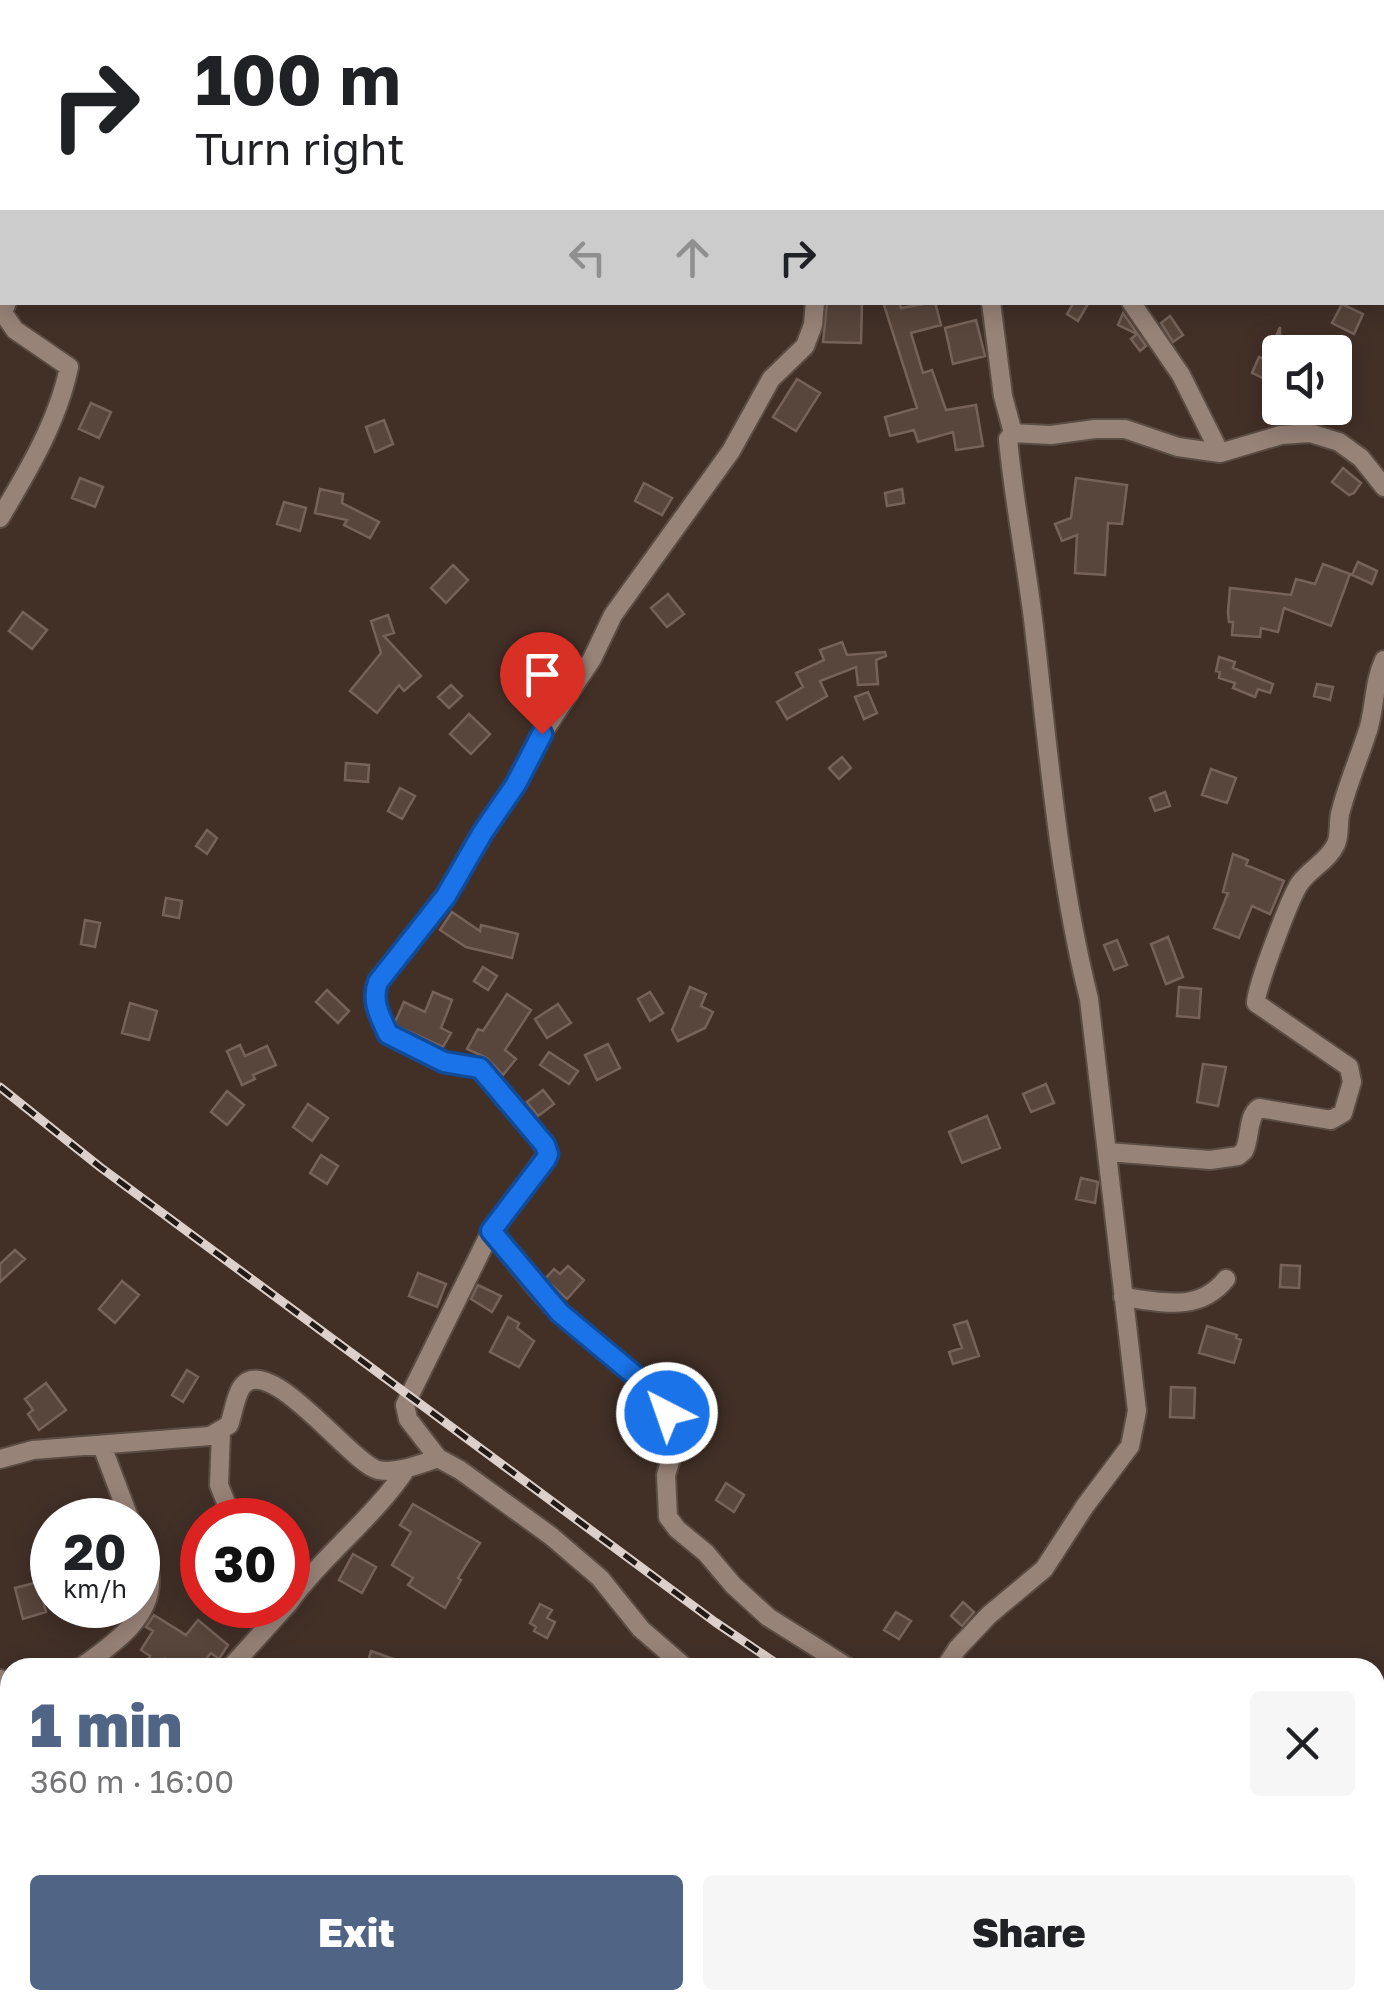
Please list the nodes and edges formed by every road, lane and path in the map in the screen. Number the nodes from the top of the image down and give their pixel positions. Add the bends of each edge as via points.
1 (6, 305) edge
2 (815, 305) edge
3 (991, 305) edge
4 (1133, 305) edge
5 (1013, 432) junction
6 (1220, 452) junction
7 (1384, 487) edge
8 (0, 518) edge
9 (1384, 660) edge
10 (1108, 1152) junction
11 (491, 1231) junction
12 (1226, 1280) dead end
13 (1123, 1297) junction
14 (221, 1431) junction
15 (102, 1446) junction
16 (438, 1458) junction
17 (0, 1459) edge
18 (407, 1468) junction
19 (122, 1498) edge
20 (224, 1498) edge
21 (310, 1574) edge
22 (128, 1628) edge
23 (266, 1628) edge
24 (94, 1658) edge
25 (239, 1658) edge
26 (674, 1658) edge
27 (833, 1658) edge
28 (951, 1658) edge

1 - 8 street via 3,313 16,330 69,367 64,393
2 - 11 street via 809,339 772,379 731,451 613,615 446,896 378,982 374,994 388,1034 444,1062 480,1068 545,1145 546,1159
3 - 5 street
4 - 6 street via 1163,344
5 - 6 street via 1052,436 1126,429 1178,447
5 - 10 street via 1011,470 1059,843 1089,999
6 - 7 street via 1310,433 1361,458
9 - 10 street via 1338,840 1290,899 1255,997 1349,1067 1343,1112 1331,1120 1259,1108 1244,1151 1223,1159
10 - 13 street
11 - 16 street via 405,1405
11 - 27 street via 560,1313 638,1378 667,1413 678,1436 666,1475 668,1516 676,1530 768,1617
12 - 13 street via 1196,1302
13 - 28 street via 1137,1411 1130,1446 1044,1569 988,1615
14 - 15 street
14 - 18 street via 230,1425 240,1389 256,1381 280,1387 371,1468
14 - 20 street
15 - 17 street
15 - 19 street
16 - 18 street
16 - 26 street via 552,1536
18 - 21 street
22 - 24 street
23 - 25 street

